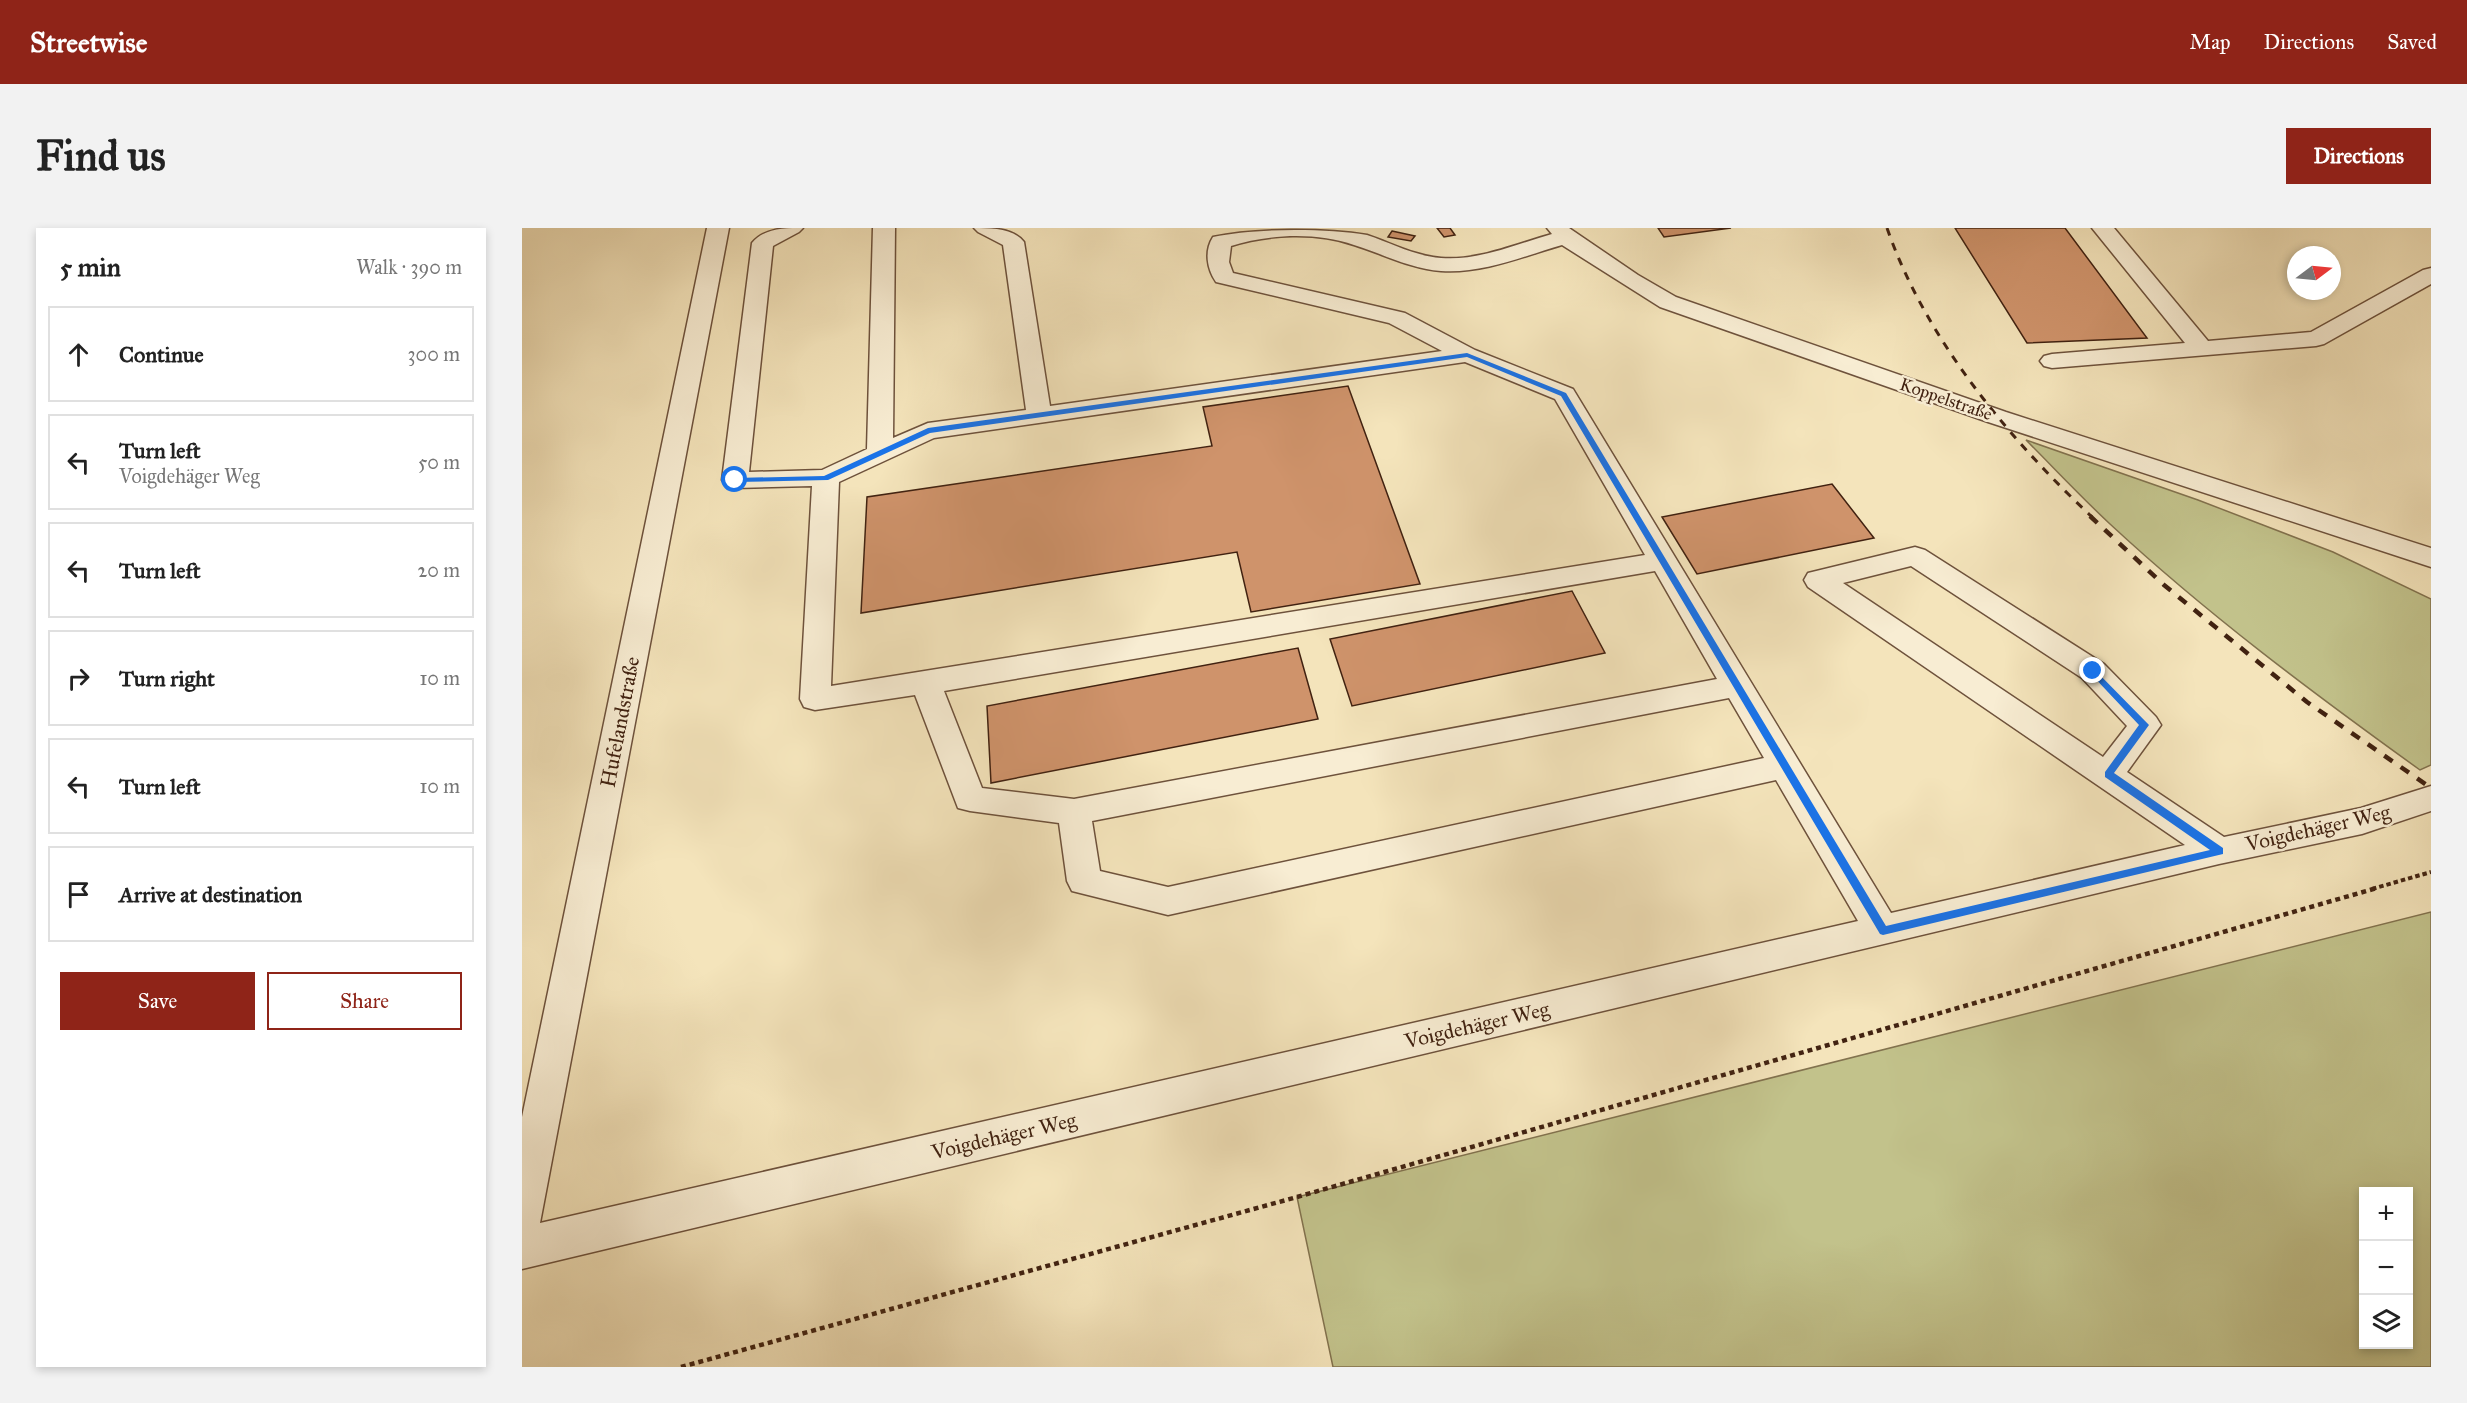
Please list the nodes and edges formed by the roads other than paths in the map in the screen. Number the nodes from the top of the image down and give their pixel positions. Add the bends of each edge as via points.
1 (718, 228) edge
2 (792, 228) edge
3 (884, 228) edge
4 (985, 228) edge
5 (2103, 228) edge
6 (1562, 232) edge
7 (2431, 275) edge
8 (2203, 350) junction
9 (1467, 355) junction
10 (2052, 362) dead end
11 (1039, 415) junction
12 (880, 453) junction
13 (826, 478) junction
14 (2352, 532) junction
15 (2431, 558) edge
16 (1661, 561) junction
17 (2431, 579) edge
18 (926, 683) junction
19 (1735, 686) junction
20 (1784, 766) junction
21 (2108, 774) junction
22 (2431, 798) edge
23 (1074, 812) junction
24 (2220, 851) junction
25 (1883, 931) junction
26 (522, 1216) edge
27 (522, 1248) edge

1 - 26 street, Hufelandstraße
2 - 13 street via 764,243 735,480
3 - 12 street
4 - 11 street via 1013,242
5 - 8 street
6 - 9 street via 1479,261 1453,265 1390,252 1348,236 1312,232 1244,233 1221,242 1218,262 1224,277 1397,318
6 - 14 street, Koppelstraße via 1668,302 1996,417
7 - 8 street via 2316,339
8 - 10 street
9 - 11 street
9 - 16 street via 1564,394
11 - 12 street via 928,431
12 - 13 street
13 - 18 street via 815,699
14 - 15 street
14 - 17 street
16 - 18 street
16 - 19 street
18 - 23 street via 970,799
19 - 20 street
19 - 23 street
20 - 23 street via 1168,902 1084,881
20 - 25 street
21 - 21 street via 1866,612 1818,580 1915,556 2093,671 2145,725
21 - 24 street
22 - 24 street, Voigdehäger Weg via 2362,820
24 - 25 street, Voigdehäger Weg
25 - 27 street, Voigdehäger Weg

